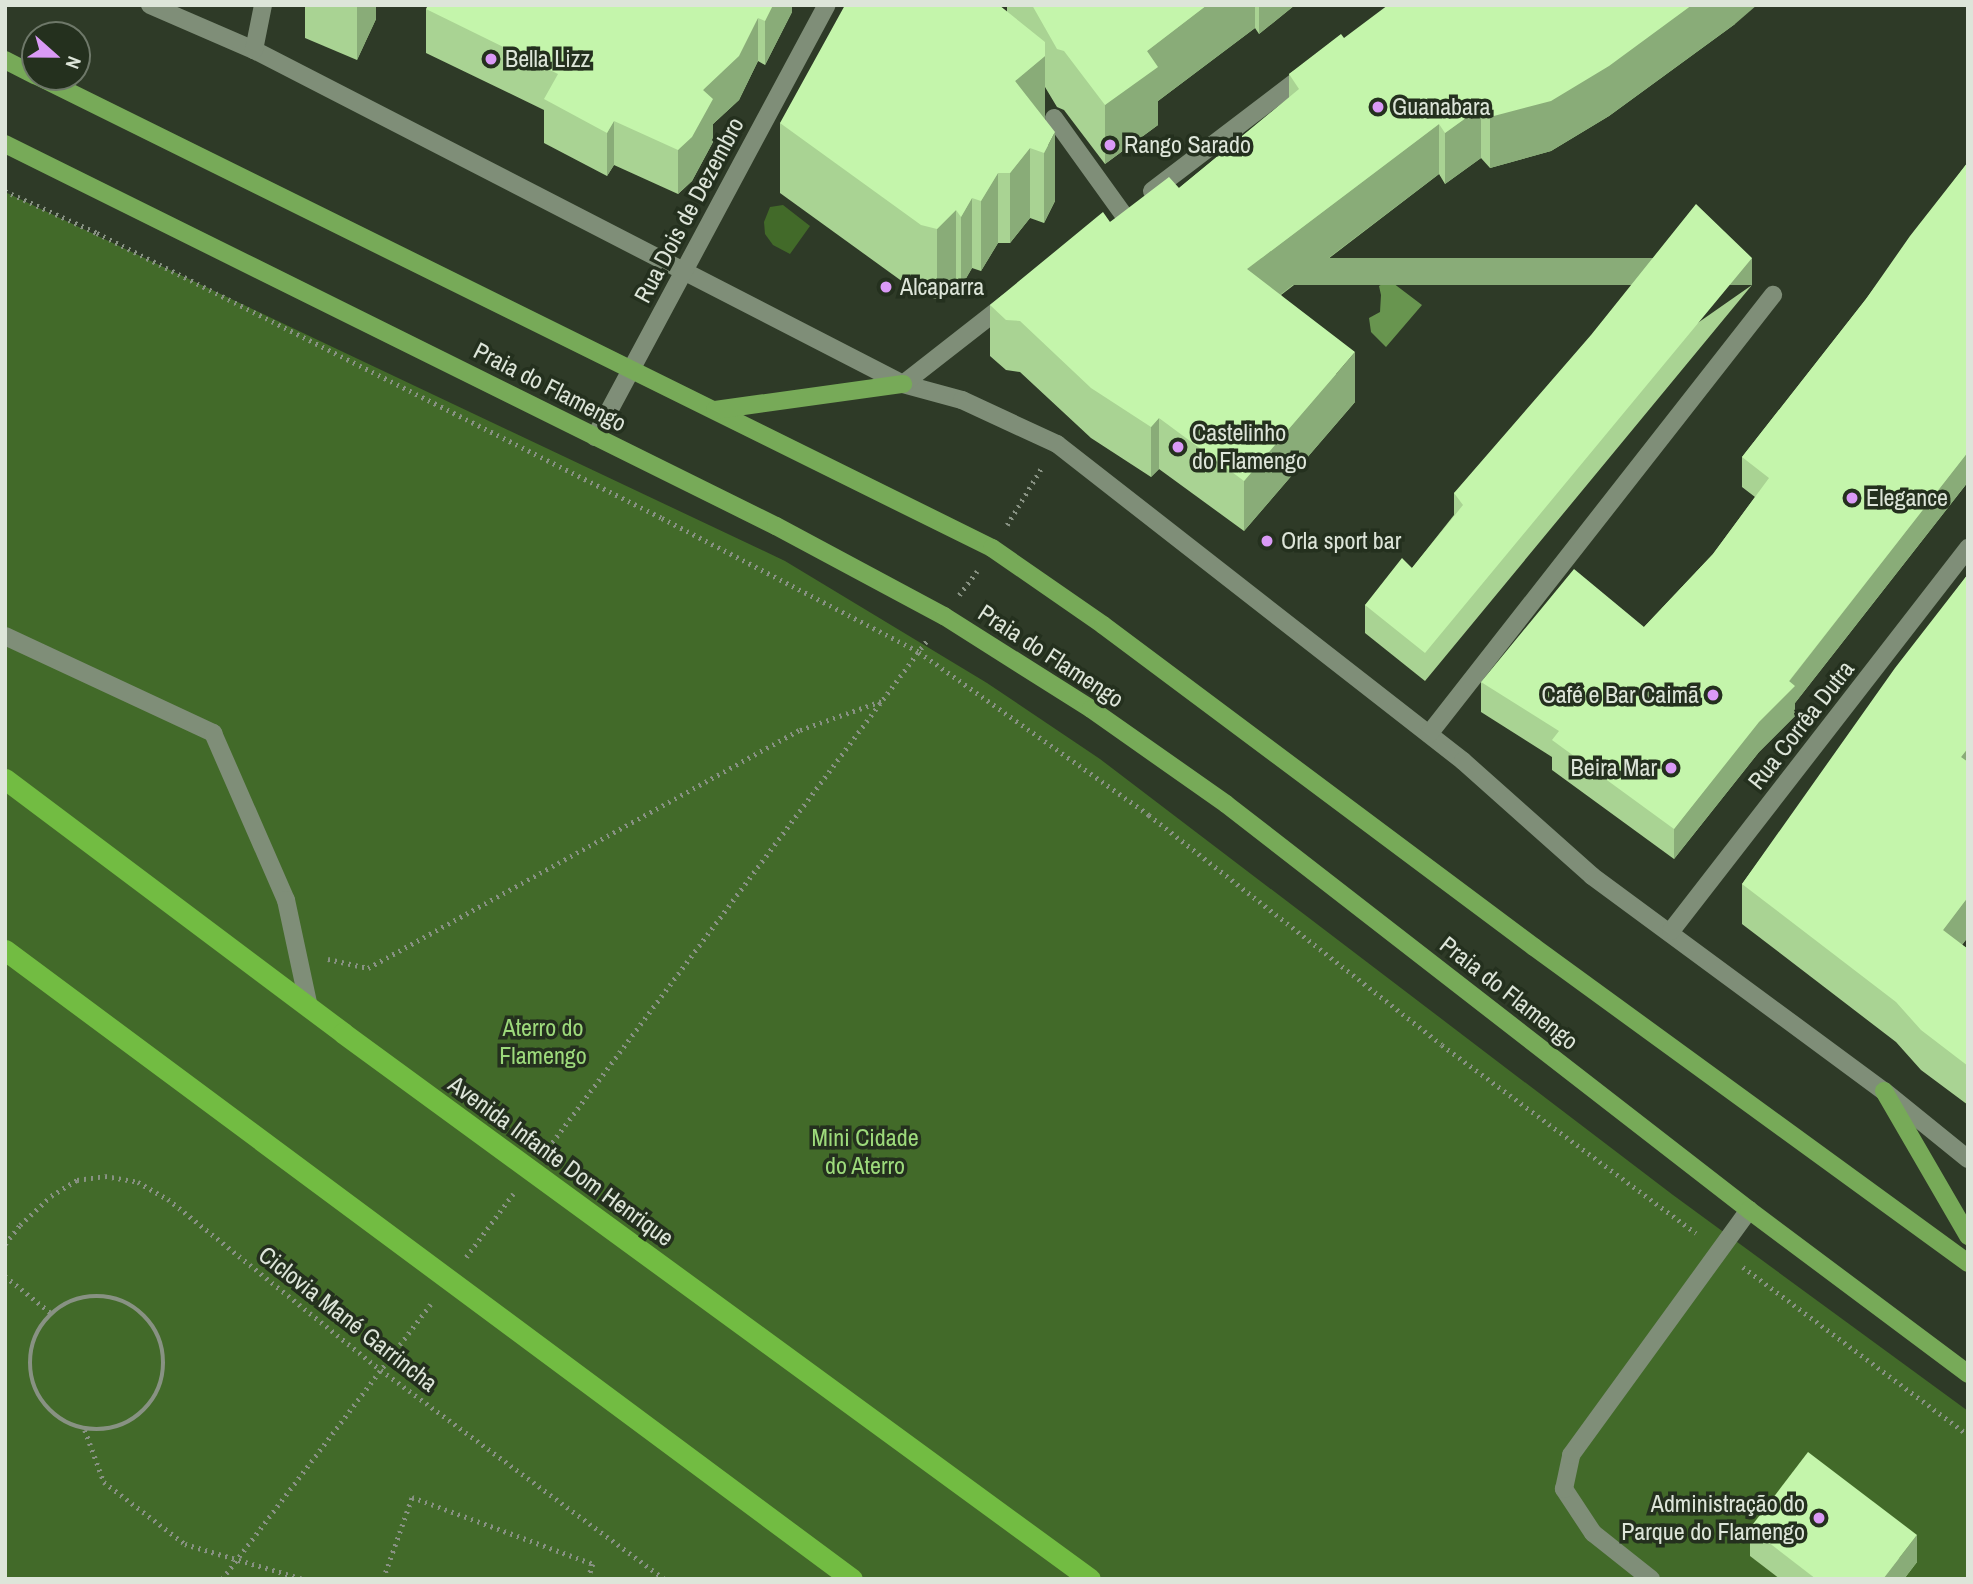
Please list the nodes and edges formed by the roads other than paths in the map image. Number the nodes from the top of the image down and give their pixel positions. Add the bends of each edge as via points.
1 (150, 5) edge
2 (263, 5) edge
3 (827, 5) edge
4 (254, 50) junction
5 (5, 60) edge
6 (1318, 64) edge
7 (21, 68) edge
8 (67, 91) edge
9 (1054, 118) dead end
10 (5, 144) edge
11 (683, 273) junction
12 (1024, 290) edge
13 (1773, 295) dead end
14 (630, 371) junction
15 (903, 384) junction
16 (715, 410) junction
17 (595, 437) junction
18 (1968, 548) edge
19 (5, 636) edge
20 (1429, 734) junction
21 (5, 779) edge
22 (1671, 931) junction
23 (5, 950) edge
24 (309, 1007) junction
25 (1884, 1091) junction
26 (1968, 1159) edge
27 (1749, 1210) junction
28 (1968, 1236) edge
29 (1968, 1263) edge
30 (1968, 1374) edge
31 (852, 1579) edge
32 (1090, 1579) edge
33 (1651, 1579) edge

1 - 4 street
2 - 4 street
3 - 11 street, Rua Dois de Dezembro
4 - 11 street
5 - 7 main road, Praia do Flamengo
6 - 9 street via 1117,218
8 - 14 main road, Praia do Flamengo
10 - 17 main road, Praia do Flamengo
11 - 14 street, Rua Dois de Dezembro
11 - 15 street
12 - 15 street
13 - 20 street
14 - 16 main road, Praia do Flamengo
14 - 17 street, Rua Dois de Dezembro
15 - 16 main road
15 - 20 street via 962,400 1057,444
16 - 29 main road, Praia do Flamengo via 992,548 1104,625 1534,947
17 - 27 main road, Praia do Flamengo via 944,616 1091,709 1227,804
18 - 22 street, Rua Corrêa Dutra
19 - 24 street via 214,733 286,900
20 - 22 street via 1592,876
21 - 24 highway, Avenida Infante Dom Henrique
22 - 25 street
23 - 31 highway
24 - 32 highway, Avenida Infante Dom Henrique
25 - 26 street
25 - 28 main road
27 - 30 main road, Praia do Flamengo
27 - 33 street via 1571,1455 1564,1489 1592,1534

